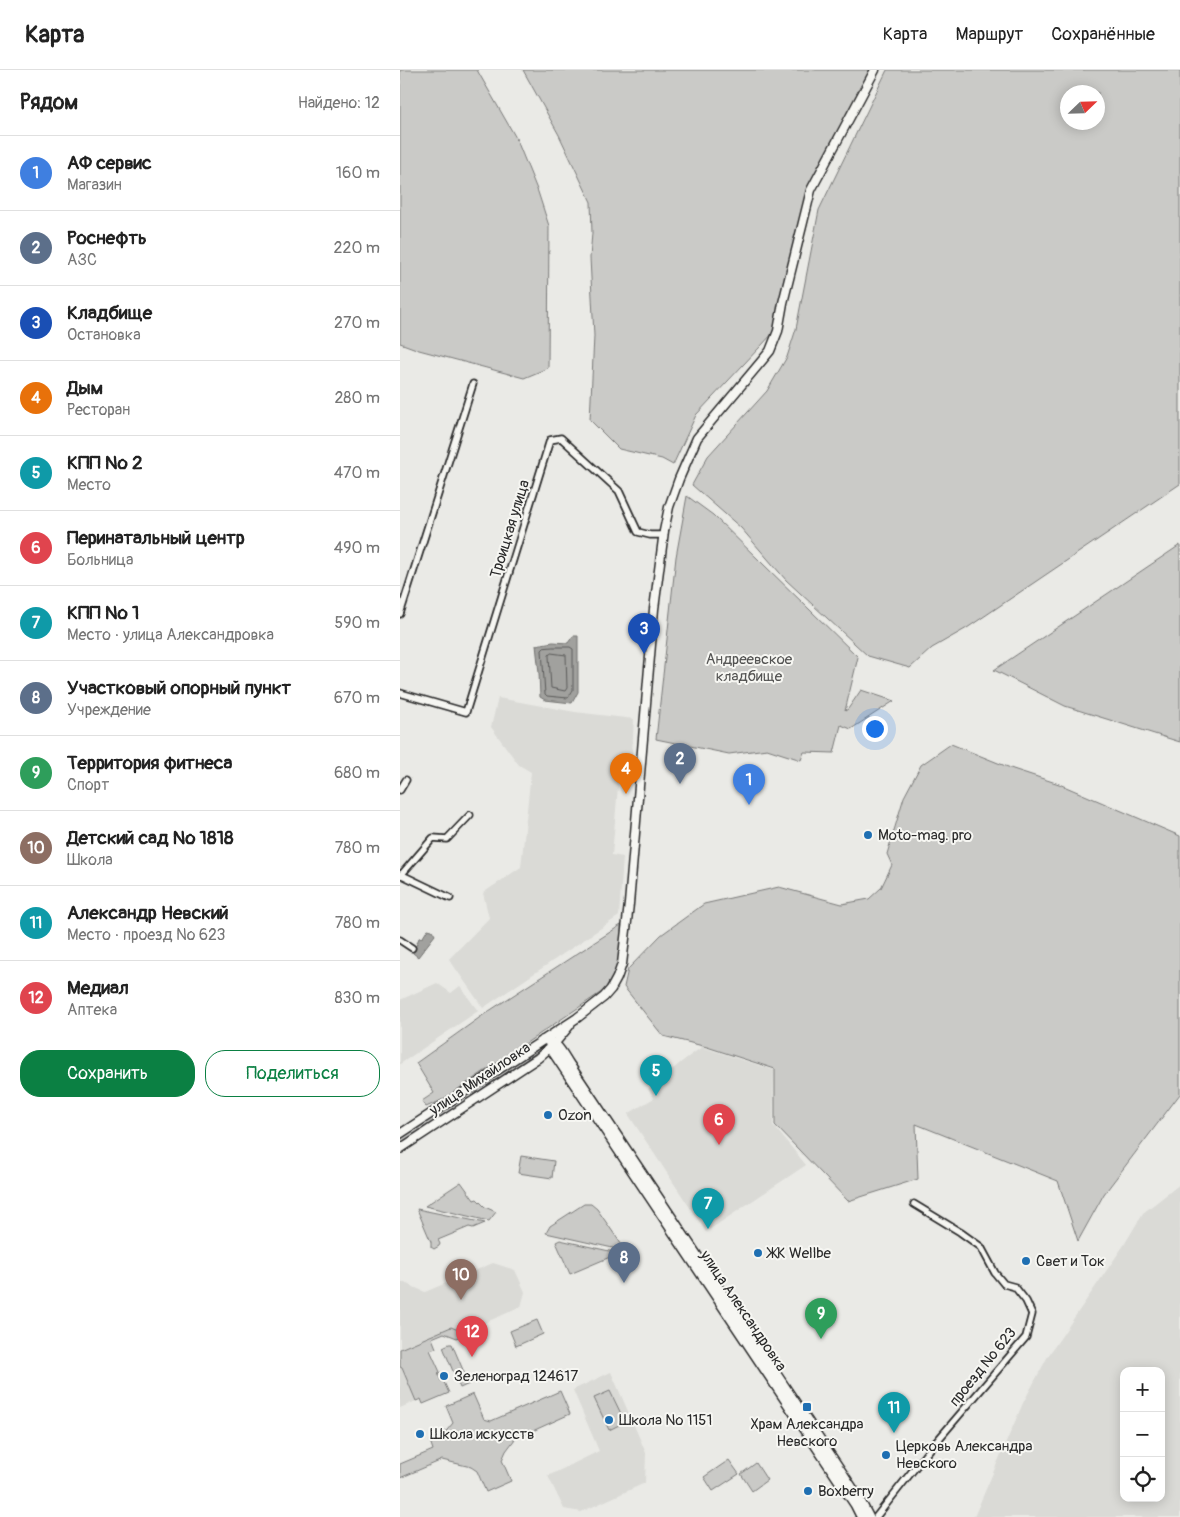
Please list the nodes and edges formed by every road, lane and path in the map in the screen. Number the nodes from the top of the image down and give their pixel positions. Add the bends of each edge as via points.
1 (875, 70) edge
2 (473, 384) dead end
3 (663, 535) junction
4 (400, 614) edge
5 (400, 693) edge
6 (406, 780) dead end
7 (400, 790) edge
8 (470, 815) dead end
9 (401, 875) edge
10 (450, 898) dead end
11 (400, 940) edge
12 (412, 948) dead end
13 (577, 1018) junction
14 (564, 1032) junction
15 (549, 1041) junction
16 (538, 1058) junction
17 (562, 1061) junction
18 (400, 1134) edge
19 (400, 1149) edge
20 (914, 1204) dead end
21 (865, 1508) junction
22 (877, 1516) edge
23 (865, 1517) edge

1 - 3 main road via 811,190 778,331 770,351 697,438 669,507
2 - 4 street
3 - 5 street, Троицкая улица via 638,532 619,491 561,438 550,440 466,712
3 - 13 main road via 622,964 611,989
6 - 7 street
8 - 9 street via 447,839 433,838
9 - 10 street
11 - 12 street
13 - 14 main road
13 - 15 main road
14 - 15 main road
14 - 17 main road
15 - 16 main road, улица Михайловка
15 - 17 main road, улица Александровка
15 - 18 main road, улица Михайловка
16 - 17 main road via 546,1056
16 - 19 main road, улица Михайловка
17 - 21 main road, улица Александровка
17 - 23 main road, улица Александровка
20 - 22 street, проезд № 623 via 981,1247 995,1273 1004,1284 1015,1287 1032,1314 1026,1337
21 - 22 street
21 - 23 main road, улица Александровка
22 - 23 street

